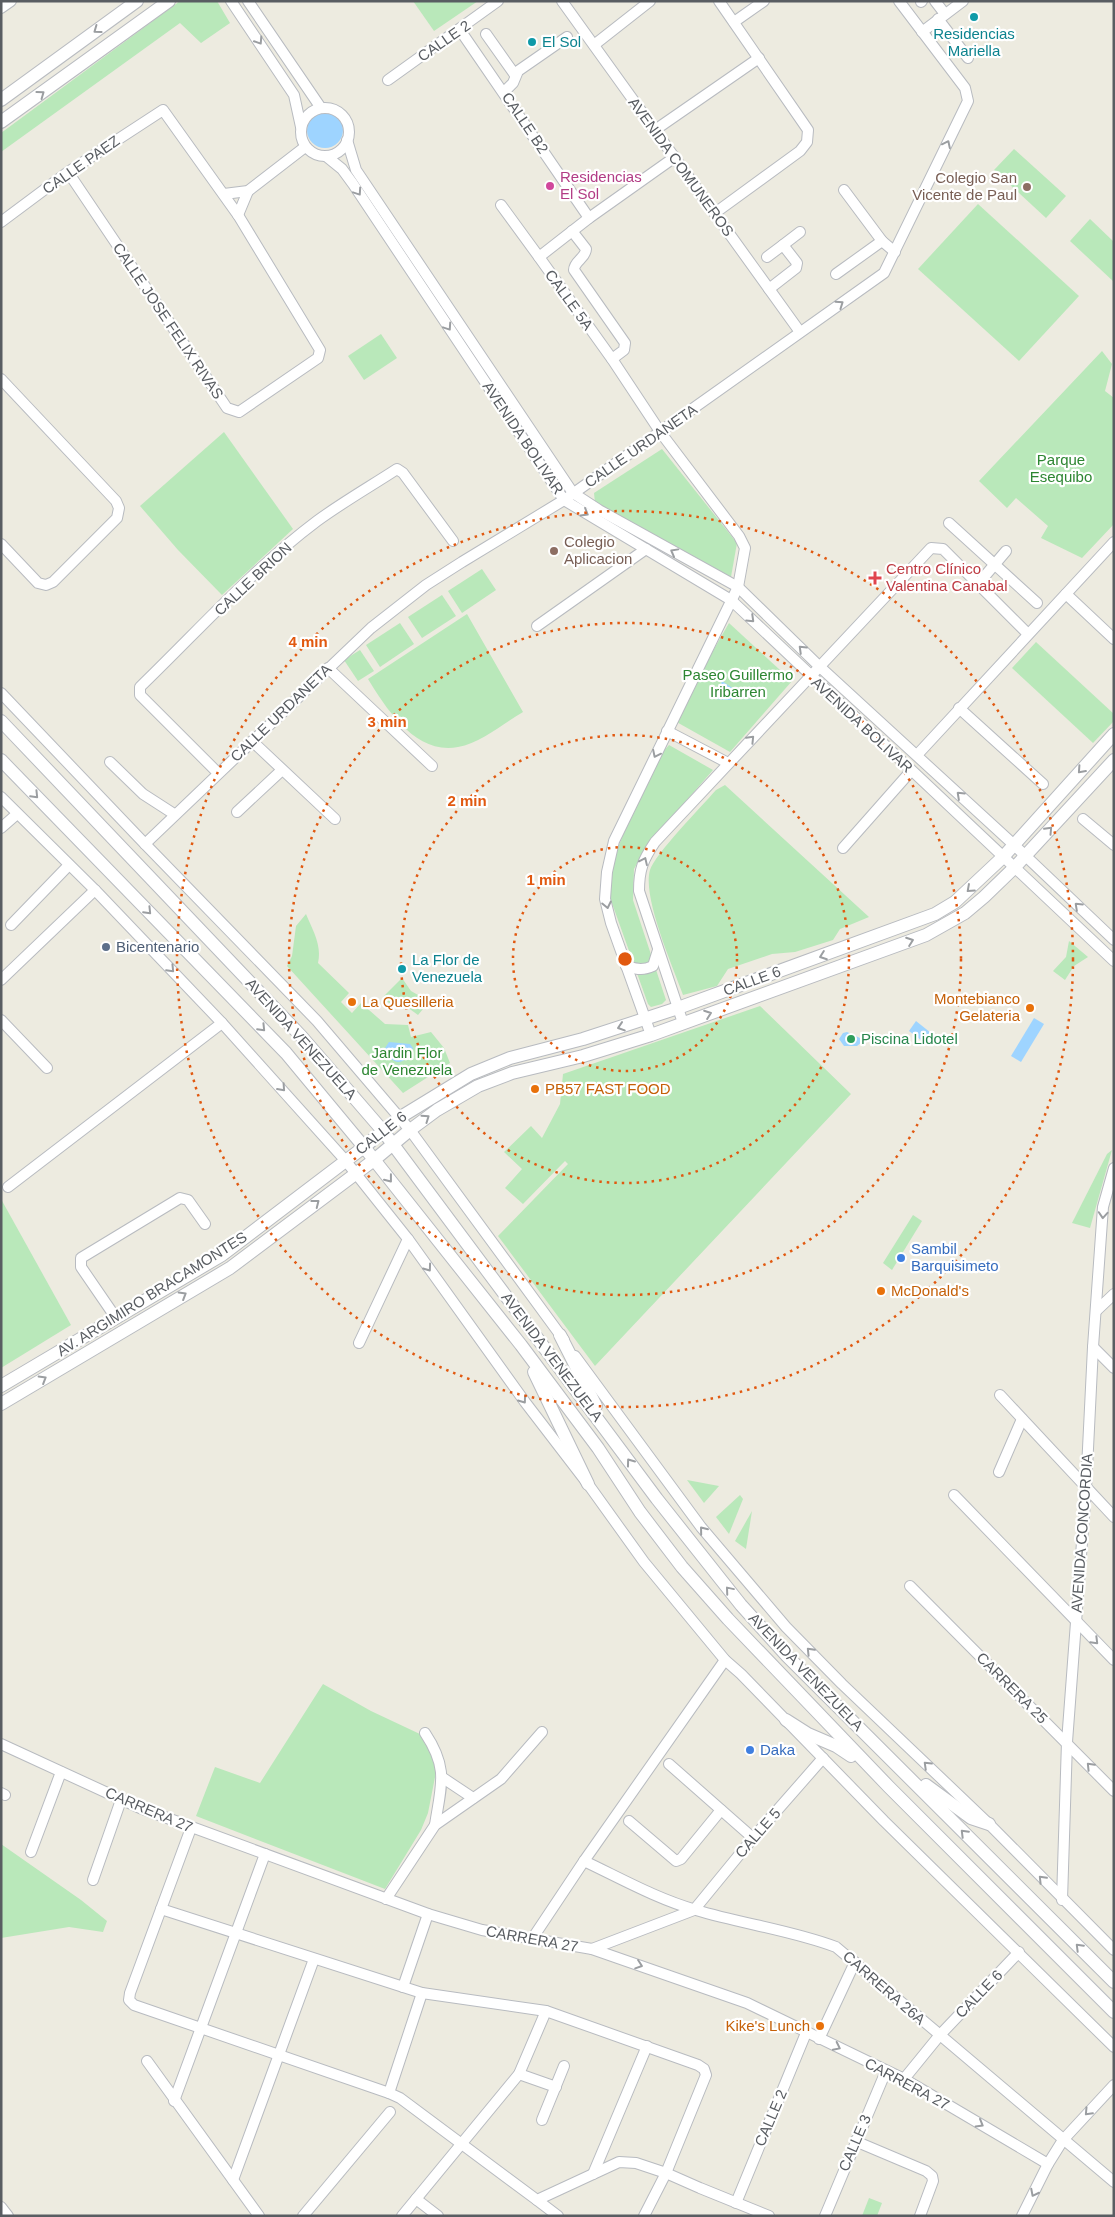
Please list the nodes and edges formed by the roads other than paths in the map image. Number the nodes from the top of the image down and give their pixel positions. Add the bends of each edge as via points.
1 (12, 1) edge
2 (137, 1) edge
3 (169, 1) edge
4 (231, 1) edge
5 (248, 1) edge
6 (498, 1) edge
7 (562, 1) edge
8 (650, 1) edge
9 (719, 1) edge
10 (764, 1) edge
11 (899, 1) edge
12 (935, 1) edge
13 (963, 1) edge
14 (1, 8) edge
15 (941, 16) junction
16 (734, 22) junction
17 (460, 30) junction
18 (922, 32) junction
19 (486, 34) dead end
20 (567, 37) dead end
21 (594, 45) junction
22 (759, 58) junction
23 (968, 58) dead end
24 (515, 75) junction
25 (388, 80) dead end
26 (504, 92) junction
27 (1, 100) edge
28 (321, 108) junction
29 (163, 110) joint
30 (1, 122) edge
31 (301, 127) junction
32 (655, 130) junction
33 (347, 140) junction
34 (305, 146) junction
35 (326, 156) junction
36 (675, 157) junction
37 (68, 172) junction
38 (844, 190) dead end
39 (248, 191) junction
40 (224, 194) junction
41 (501, 205) dead end
42 (715, 213) junction
43 (238, 215) junction
44 (589, 218) junction
45 (1, 222) edge
46 (572, 231) junction
47 (800, 232) dead end
48 (882, 241) junction
49 (783, 245) junction
50 (895, 252) junction
51 (539, 257) junction
52 (767, 257) dead end
53 (836, 274) dead end
54 (769, 289) junction
55 (800, 332) junction
56 (612, 359) junction
57 (1, 379) edge
58 (661, 433) junction
59 (573, 493) junction
60 (564, 500) junction
61 (949, 523) dead end
62 (453, 542) dead end
63 (1114, 542) edge
64 (1, 544) edge
65 (646, 549) junction
66 (1006, 550) dead end
67 (994, 565) junction
68 (978, 584) junction
69 (738, 587) junction
70 (1066, 594) junction
71 (731, 600) junction
72 (1037, 603) dead end
73 (538, 626) dead end
74 (1028, 634) junction
75 (1114, 639) edge
76 (820, 667) junction
77 (328, 668) junction
78 (810, 677) junction
79 (1, 693) edge
80 (959, 708) junction
81 (1, 721) edge
82 (667, 731) junction
83 (1114, 734) edge
84 (252, 741) junction
85 (917, 755) junction
86 (1, 760) edge
87 (1114, 760) edge
88 (110, 762) dead end
89 (728, 763) junction
90 (432, 766) dead end
91 (282, 770) junction
92 (912, 771) junction
93 (218, 773) junction
94 (1043, 784) dead end
95 (1, 797) edge
96 (237, 812) dead end
97 (17, 814) junction
98 (174, 814) junction
99 (335, 819) dead end
100 (1083, 819) dead end
101 (1, 828) edge
102 (145, 844) junction
103 (1013, 844) junction
104 (1114, 845) edge
105 (843, 848) dead end
106 (1025, 856) junction
107 (1003, 857) junction
108 (69, 865) junction
109 (1015, 867) junction
110 (95, 890) junction
111 (11, 925) dead end
112 (880, 936) junction
113 (1114, 940) edge
114 (658, 950) junction
115 (885, 950) junction
116 (1114, 961) edge
117 (626, 966) junction
118 (1, 980) edge
119 (678, 1008) junction
120 (645, 1019) junction
121 (1, 1020) edge
122 (222, 1023) junction
123 (683, 1024) junction
124 (651, 1035) junction
125 (48, 1068) dead end
126 (399, 1118) junction
127 (410, 1130) junction
128 (383, 1131) junction
129 (393, 1143) junction
130 (364, 1148) junction
131 (345, 1160) junction
132 (374, 1160) junction
133 (1114, 1168) edge
134 (355, 1172) junction
135 (8, 1187) dead end
136 (205, 1224) dead end
137 (408, 1239) junction
138 (1114, 1294) edge
139 (1096, 1311) junction
140 (116, 1318) junction
141 (560, 1334) junction
142 (359, 1343) dead end
143 (521, 1345) junction
144 (1093, 1347) junction
145 (1114, 1368) edge
146 (1, 1386) edge
147 (1000, 1395) dead end
148 (1, 1404) edge
149 (1022, 1419) junction
150 (612, 1437) junction
151 (999, 1472) dead end
152 (588, 1484) junction
153 (1086, 1489) junction
154 (954, 1495) dead end
155 (1114, 1516) edge
156 (910, 1586) dead end
157 (1076, 1622) junction
158 (725, 1660) junction
159 (1114, 1660) edge
160 (786, 1720) junction
161 (542, 1732) dead end
162 (425, 1733) dead end
163 (1066, 1742) junction
164 (1, 1744) edge
165 (823, 1758) junction
166 (669, 1764) dead end
167 (900, 1768) junction
168 (61, 1772) junction
169 (874, 1772) junction
170 (443, 1778) junction
171 (1114, 1790) edge
172 (473, 1798) junction
173 (122, 1800) junction
174 (721, 1810) junction
175 (629, 1821) dead end
176 (989, 1824) junction
177 (435, 1825) junction
178 (191, 1828) junction
179 (753, 1838) junction
180 (31, 1852) dead end
181 (265, 1854) junction
182 (584, 1861) junction
183 (93, 1880) dead end
184 (386, 1899) junction
185 (1062, 1900) junction
186 (161, 1909) junction
187 (694, 1910) junction
188 (428, 1914) junction
189 (234, 1934) junction
190 (532, 1940) junction
191 (592, 1949) junction
192 (1114, 1950) edge
193 (1019, 1952) junction
194 (314, 1959) junction
195 (855, 1962) junction
196 (1114, 1982) edge
197 (403, 1987) junction
198 (422, 1993) junction
199 (546, 2011) junction
200 (1114, 2012) edge
201 (200, 2028) junction
202 (806, 2032) junction
203 (939, 2036) junction
204 (819, 2038) junction
205 (647, 2046) junction
206 (1114, 2047) edge
207 (279, 2055) junction
208 (147, 2061) dead end
209 (564, 2066) dead end
210 (886, 2071) junction
211 (519, 2074) junction
212 (904, 2079) junction
213 (1114, 2085) edge
214 (556, 2087) junction
215 (389, 2093) junction
216 (174, 2101) junction
217 (390, 2112) dead end
218 (542, 2120) dead end
219 (1063, 2140) junction
220 (855, 2141) junction
221 (463, 2144) junction
222 (1048, 2164) junction
223 (666, 2173) junction
224 (593, 2174) junction
225 (233, 2180) junction
226 (1114, 2182) edge
227 (416, 2200) junction
228 (537, 2200) junction
229 (736, 2203) junction
230 (1, 2207) edge
231 (8, 2216) edge
232 (259, 2216) edge
233 (303, 2216) edge
234 (402, 2216) edge
235 (438, 2216) edge
236 (558, 2216) edge
237 (644, 2216) edge
238 (769, 2216) edge
239 (825, 2216) edge
240 (920, 2216) edge
241 (1022, 2216) edge

1 - 14 street
2 -> 27 street
30 -> 3 street
4 -> 31 street via 294,95
5 - 28 street
6 - 17 street, CALLE 2
7 - 21 street, AVENIDA COMUNEROS
8 - 21 street
9 - 16 street
10 - 16 street
11 - 18 street
12 - 15 street
13 - 15 street
15 - 18 street
15 - 23 street
16 - 22 street
17 - 25 street, CALLE 2
17 - 26 street, CALLE B2
50 -> 18 street, CALLE URDANETA via 968,101 965,88
19 - 24 street
20 - 24 street
21 - 32 street, AVENIDA COMUNEROS
22 - 32 street
22 - 42 street via 808,130 807,142 800,151
24 - 26 street via 513,83
26 - 44 street, CALLE B2
28 - 31 street via 308,114
28 - 33 street, AVENIDA BOLIVAR via 335,110 345,119 349,133
29 - 37 street, CALLE PAEZ
29 - 40 street, CALLE JOSE FELIX RIVAS
31 - 34 street
32 - 36 street, AVENIDA COMUNEROS
33 - 35 street via 337,153
33 - 59 street, AVENIDA BOLIVAR via 356,170
34 - 35 street, AVENIDA BOLIVAR via 318,155
34 - 39 street
35 -> 60 street, AVENIDA BOLIVAR via 342,168
36 - 42 street, AVENIDA COMUNEROS
36 - 44 street, CALLE 5A
37 - 43 street, CALLE JOSE FELIX RIVAS via 227,408 239,412 318,358 320,350
37 - 45 street, CALLE PAEZ
38 - 48 street
39 - 40 street
39 - 43 street
40 - 43 street, CALLE JOSE FELIX RIVAS
41 - 51 street
42 - 54 street, AVENIDA COMUNEROS
44 - 46 street, CALLE 5A
46 - 51 street, CALLE 5A
46 - 56 street via 586,249 574,270 625,343 624,350
47 - 49 street
48 - 50 street
48 - 53 street
49 - 52 street
49 - 54 street via 797,266
55 -> 50 street, CALLE URDANETA via 884,273
51 - 56 street, CALLE 5A
54 - 55 street, AVENIDA COMUNEROS
55 - 58 street, CALLE URDANETA
56 - 58 street, CALLE 5A
57 - 64 street via 116,501 119,508 117,518 53,582 46,585 38,583
58 - 59 street, CALLE URDANETA
58 - 69 street, CALLE 5A via 743,542 745,548
59 - 60 street, CALLE URDANETA
69 -> 59 street, AVENIDA BOLIVAR
60 -> 65 street, AVENIDA BOLIVAR
60 - 77 street, CALLE URDANETA via 426,585 371,628
61 - 67 street
62 - 93 street, CALLE BRION via 398,469 301,534 140,687 140,694
63 - 70 street
65 - 71 street, AVENIDA BOLIVAR
65 - 73 street
66 - 67 street
67 - 68 street
67 - 72 street
68 - 74 street
68 - 76 street via 943,549 931,548
69 - 71 street, CALLE 5A
76 -> 69 street, AVENIDA BOLIVAR
70 - 74 street
70 - 75 street
71 -> 78 street, AVENIDA BOLIVAR
71 - 82 street, CALLE 5A
74 - 80 street
76 - 78 street
76 - 85 street, AVENIDA BOLIVAR
77 - 84 street, CALLE URDANETA
77 - 90 street
89 -> 78 street
78 - 92 street, AVENIDA BOLIVAR
79 - 102 street, AVENIDA VENEZUELA
80 - 85 street
80 - 94 street
81 - 128 street, AVENIDA VENEZUELA via 302,1036
82 - 89 street
82 -> 117 street, CALLE 5A via 614,841 607,872 605,899
83 -> 103 street, CALLE 6
84 - 91 street
84 - 93 street, CALLE URDANETA
103 -> 85 street, AVENIDA BOLIVAR
86 -> 130 street, AVENIDA VENEZUELA via 286,1053
106 -> 87 street
88 - 98 street via 143,794
114 -> 89 street via 639,891 644,859
91 - 96 street
91 - 99 street
92 - 105 street
92 - 107 street, AVENIDA BOLIVAR
93 - 98 street, CALLE URDANETA
95 - 97 street
97 - 101 street
97 - 108 street
98 - 102 street, CALLE URDANETA
100 - 104 street
102 - 126 street, AVENIDA VENEZUELA via 317,1021
103 - 106 street, AVENIDA BOLIVAR
103 - 107 street, CALLE 6
106 - 109 street
113 -> 106 street, AVENIDA BOLIVAR
107 - 109 street, AVENIDA BOLIVAR
107 -> 112 street, CALLE 6 via 955,902
108 - 110 street
108 - 111 street
115 -> 109 street via 926,935 966,913
109 - 116 street, AVENIDA BOLIVAR
110 - 118 street
110 -> 122 street
112 - 115 street
112 -> 119 street, CALLE 6
114 - 117 street via 653,966 646,970
114 - 119 street
123 -> 115 street
117 - 120 street, CALLE 5A
119 - 120 street, CALLE 6
119 - 123 street
120 - 124 street, CALLE 5A
120 -> 126 street, CALLE 6 via 510,1058 471,1074
121 - 125 street
122 -> 131 street
122 - 135 street
123 - 124 street
127 -> 124 street via 478,1086 512,1073
126 - 127 street, AVENIDA VENEZUELA
126 - 128 street, CALLE 6
127 - 129 street
127 - 141 street, AVENIDA VENEZUELA
128 - 129 street, AVENIDA VENEZUELA
128 - 130 street, CALLE 6
129 - 132 street
129 - 150 street, AVENIDA VENEZUELA
130 - 131 street, CALLE 6
130 - 132 street, AVENIDA VENEZUELA
131 - 134 street
131 - 140 street, AV. ARGIMIRO BRACAMONTES via 222,1255
132 - 134 street
132 -> 143 street, AVENIDA VENEZUELA
133 -> 139 street, AVENIDA CONCORDIA via 1103,1207
134 - 137 street
148 -> 134 street via 230,1268
136 - 140 street via 188,1200 180,1198 81,1258 81,1267
137 - 142 street
137 -> 152 street
138 - 139 street
139 - 144 street, AVENIDA CONCORDIA
140 - 146 street, AV. ARGIMIRO BRACAMONTES
141 - 150 street
176 -> 141 street, AVENIDA VENEZUELA via 842,1684 747,1583 698,1524
143 - 152 street
143 - 169 street, AVENIDA VENEZUELA via 682,1567 770,1665
144 - 145 street
144 - 153 street, AVENIDA CONCORDIA
147 - 149 street
149 - 151 street
149 - 153 street
167 -> 150 street, AVENIDA VENEZUELA via 787,1656 748,1612 698,1552
152 - 158 street via 644,1562
153 - 155 street
153 - 157 street, AVENIDA CONCORDIA
154 - 157 street
156 - 163 street, CARRERA 25
157 -> 159 street
157 - 163 street, AVENIDA CONCORDIA
158 - 160 street
158 - 182 street
160 - 165 street
160 - 169 street via 839,1748
161 - 172 street via 502,1778
162 - 170 street via 437,1751
171 -> 163 street, CARRERA 25
163 - 185 street, AVENIDA CONCORDIA
164 - 168 street, CARRERA 27
165 - 179 street, CALLE 5
165 - 193 street
166 - 174 street
167 - 176 street via 971,1818
196 -> 167 street, AVENIDA VENEZUELA
168 - 173 street, CARRERA 27
168 - 180 street
169 - 200 street, AVENIDA VENEZUELA
170 - 172 street
170 - 177 street
172 - 177 street
173 - 178 street, CARRERA 27
173 - 183 street
174 - 175 street via 682,1859 676,1861
174 - 179 street
185 -> 176 street, AVENIDA VENEZUELA
177 - 184 street
178 - 181 street, CARRERA 27
178 - 186 street
179 - 187 street, CALLE 5
181 - 184 street, CARRERA 27
181 - 189 street
182 - 187 street, CARRERA 26A
182 - 190 street
184 - 188 street, CARRERA 27
185 - 192 street, AVENIDA VENEZUELA
186 - 189 street
186 - 201 street via 129,2000 134,2005
187 - 191 street
187 - 195 street, CARRERA 26A via 812,1938 836,1947
188 - 190 street, CARRERA 27
188 - 197 street
189 - 194 street
189 - 201 street
190 - 191 street, CARRERA 27
191 -> 202 street, CARRERA 27 via 748,2004
193 - 203 street, CALLE 6
193 - 206 street
194 - 197 street
194 - 207 street
195 - 203 street, CARRERA 26A
195 - 204 street
197 - 198 street
198 - 199 street
198 - 215 street
199 - 205 street
199 - 211 street
201 - 207 street
201 - 216 street
202 - 204 street, CARRERA 27
202 - 229 street, CALLE 2
203 - 212 street, CALLE 6
203 - 219 street, CARRERA 26A
204 -> 210 street, CARRERA 27
205 - 223 street via 698,2064 706,2075
205 - 224 street
207 - 215 street
207 - 225 street
208 - 216 street
209 - 214 street
210 - 212 street, CARRERA 27
210 - 220 street, CALLE 3
211 - 214 street
211 - 221 street
212 -> 222 street, CARRERA 27
213 -> 219 street
214 - 218 street
215 - 221 street
216 - 225 street
217 - 233 street
219 - 222 street
219 - 226 street, CARRERA 26A
220 - 239 street, CALLE 3
220 - 240 street via 932,2176
221 - 227 street
221 - 228 street
222 -> 241 street
223 - 224 street via 636,2163 620,2162
223 - 229 street
223 - 237 street
224 - 228 street
225 - 232 street
227 - 234 street
227 - 235 street
228 - 236 street
229 - 238 street
230 - 231 street

